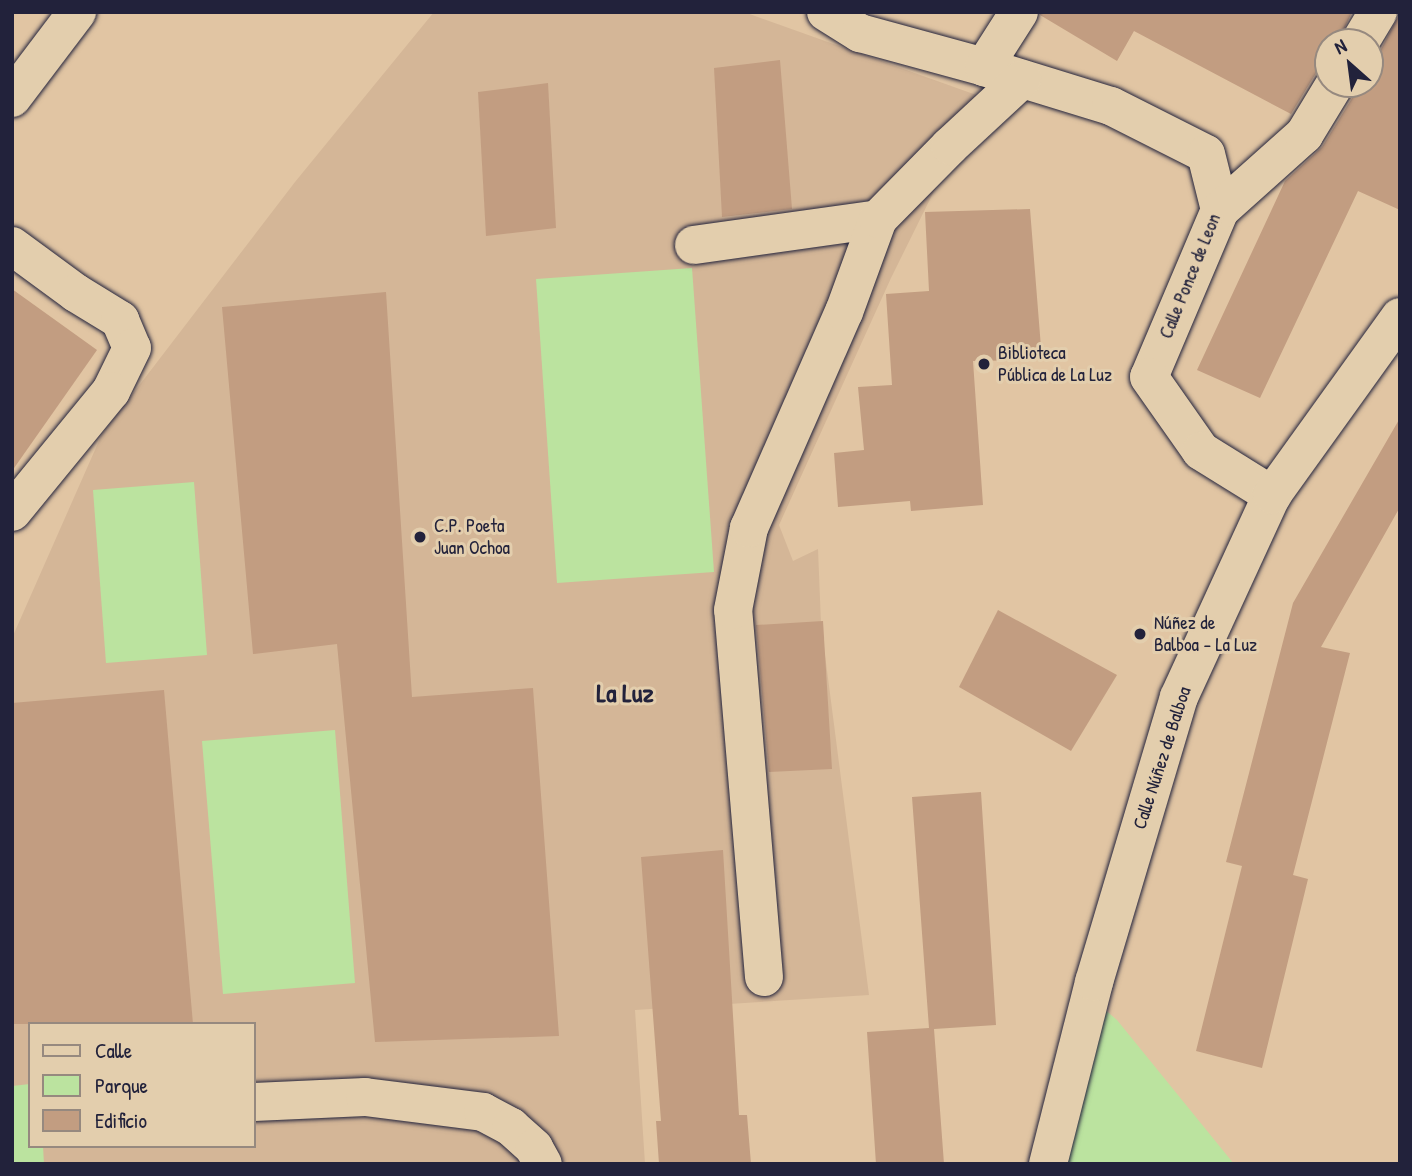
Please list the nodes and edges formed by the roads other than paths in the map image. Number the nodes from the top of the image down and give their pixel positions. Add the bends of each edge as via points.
1 (77, 12) edge
2 (826, 12) edge
3 (1019, 12) edge
4 (1378, 12) edge
5 (1368, 28) edge
6 (984, 66) junction
7 (1022, 79) junction
8 (12, 98) edge
9 (1326, 98) edge
10 (1220, 211) junction
11 (878, 219) junction
12 (12, 246) edge
13 (694, 246) dead end
14 (1400, 317) edge
15 (1272, 495) junction
16 (12, 512) edge
17 (764, 977) dead end
18 (256, 1102) edge
19 (543, 1164) edge
20 (1048, 1164) edge

1 - 8 street
2 - 6 street, Calle Ponce de Leon via 860,33
3 - 6 street
4 - 5 street
6 - 7 street, Calle Ponce de Leon
7 - 10 street, Calle Ponce de Leon via 1111,106 1206,154
7 - 11 street
9 - 10 street via 1304,135
10 - 15 street, Calle Ponce de Leon via 1149,377 1201,451
11 - 13 street
11 - 17 street via 844,312 748,528 733,610
12 - 16 street via 121,320 132,348 111,391
14 - 15 street, Calle Núñez de Balboa
15 - 20 street, Calle Núñez de Balboa via 1179,697 1092,989
18 - 19 street via 365,1097 483,1112 511,1126

